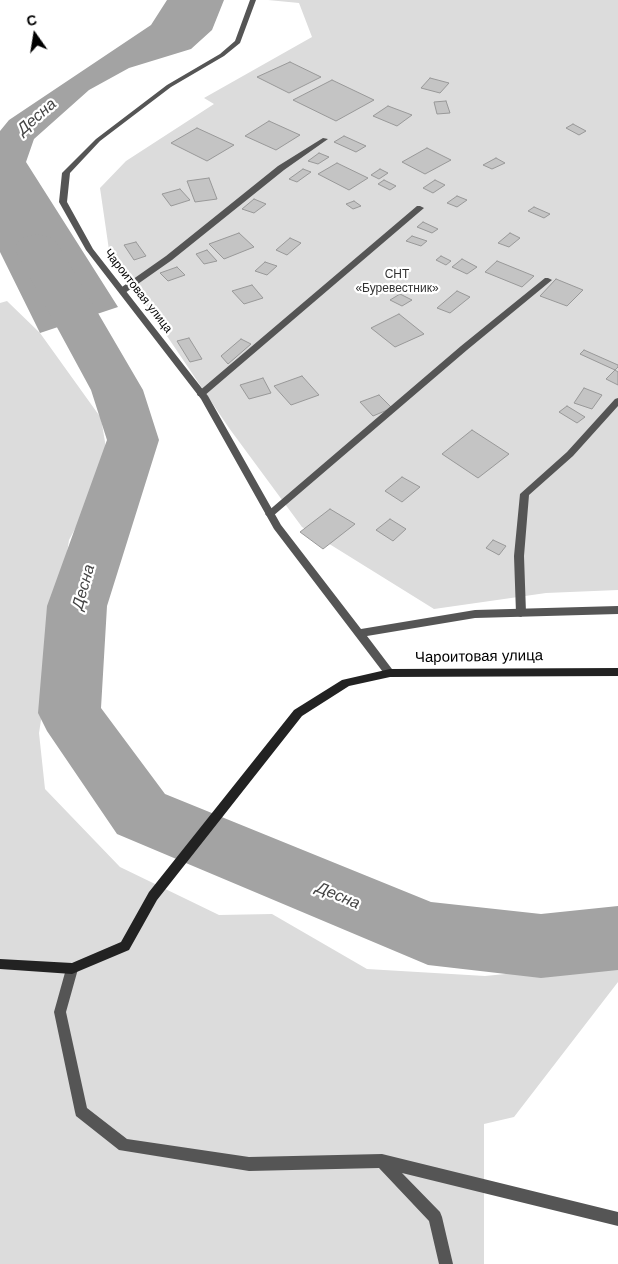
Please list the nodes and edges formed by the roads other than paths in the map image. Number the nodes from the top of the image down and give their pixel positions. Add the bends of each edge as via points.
1 (253, 0) edge
2 (325, 139) dead end
3 (420, 208) dead end
4 (548, 280) dead end
5 (122, 291) junction
6 (201, 394) junction
7 (618, 401) edge
8 (270, 514) junction
9 (618, 610) edge
10 (521, 613) junction
11 (359, 633) junction
12 (618, 672) edge
13 (390, 673) junction
14 (0, 964) edge
15 (72, 969) junction
16 (382, 1161) junction
17 (618, 1219) edge
18 (446, 1264) edge

1 - 5 street, Чароитовая улица via 238,42 169,86 98,140 66,173 63,202 90,250
2 - 5 street via 281,168 169,258
3 - 6 street
4 - 8 street
5 - 6 street, Чароитовая улица
6 - 8 street, Чароитовая улица
7 - 10 street via 570,454 525,494 519,556
8 - 11 street, Чароитовая улица
9 - 10 street
10 - 11 street via 475,614
11 - 13 street, Чароитовая улица
12 - 13 street, Чароитовая улица
13 - 15 street via 346,683 298,713 154,896 126,946
14 - 15 street
15 - 16 street via 60,1012 81,1112 124,1144 248,1164
16 - 17 street
16 - 18 street via 435,1217

